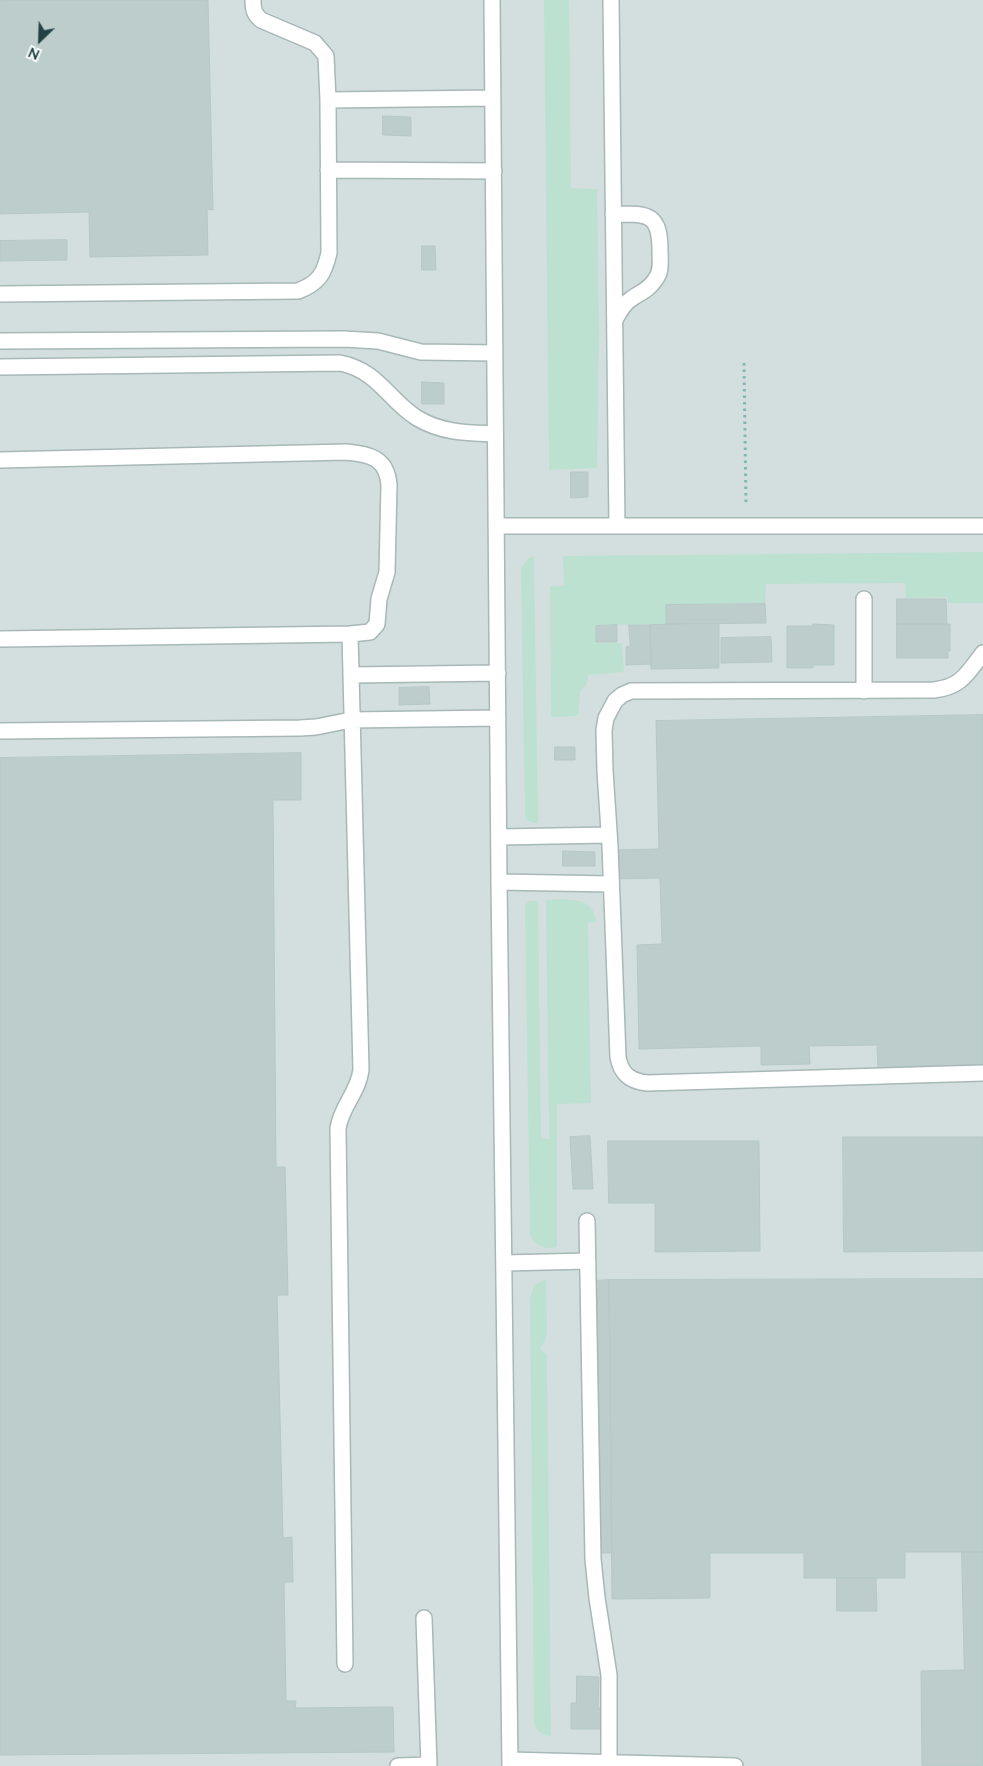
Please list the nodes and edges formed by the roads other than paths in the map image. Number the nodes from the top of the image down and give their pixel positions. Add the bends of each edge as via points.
1 (253, 0) edge
2 (492, 0) edge
3 (611, 0) edge
4 (493, 98) junction
5 (328, 100) junction
6 (328, 170) junction
7 (494, 171) junction
8 (613, 214) junction
9 (0, 294) edge
10 (614, 320) junction
11 (0, 341) edge
12 (495, 353) junction
13 (0, 367) edge
14 (496, 434) junction
15 (0, 460) edge
16 (496, 526) junction
17 (617, 526) junction
18 (983, 526) edge
19 (864, 599) dead end
20 (350, 634) junction
21 (0, 639) edge
22 (983, 653) edge
23 (498, 673) junction
24 (351, 675) junction
25 (864, 690) junction
26 (498, 718) junction
27 (351, 720) junction
28 (0, 731) edge
29 (609, 835) junction
30 (499, 837) junction
31 (499, 882) junction
32 (611, 884) junction
33 (983, 1073) edge
34 (587, 1221) dead end
35 (588, 1261) junction
36 (504, 1263) junction
37 (424, 1618) dead end
38 (345, 1664) dead end
39 (510, 1763) edge
40 (610, 1764) edge
41 (398, 1766) edge
42 (429, 1766) edge
43 (735, 1766) edge

1 - 5 street via 256,16 261,20 301,36 322,50 327,64
2 - 4 street
3 - 8 street
4 - 5 street
4 - 7 street
5 - 6 street
6 - 7 street
6 - 9 street via 329,253 326,267 312,286 279,292
7 - 12 street
8 - 10 street
8 - 10 street via 646,216 655,221 660,234 658,276 648,288 626,303
10 - 17 street
11 - 12 street via 344,339 378,341 421,352
12 - 14 street
13 - 14 street via 340,363 370,374 424,422 455,432
14 - 16 street
15 - 20 street via 346,452 370,456 378,460 388,476 387,572 375,628
16 - 17 street
16 - 23 street
17 - 18 street
19 - 25 street
20 - 21 street
20 - 24 street
22 - 25 street via 967,675 952,687
23 - 24 street
23 - 26 street
24 - 27 street
25 - 29 street via 643,690 622,695 610,708 604,730
26 - 27 street
26 - 30 street
27 - 28 street via 300,728
27 - 38 street via 361,1070 360,1080 340,1116 338,1128
29 - 30 street
29 - 32 street
30 - 31 street
31 - 32 street
31 - 36 street
32 - 33 street via 618,1057 628,1077 648,1083
34 - 35 street
35 - 36 street
35 - 40 street via 593,1559 608,1667
36 - 39 street
37 - 42 street
39 - 40 street
40 - 43 street
41 - 42 street

